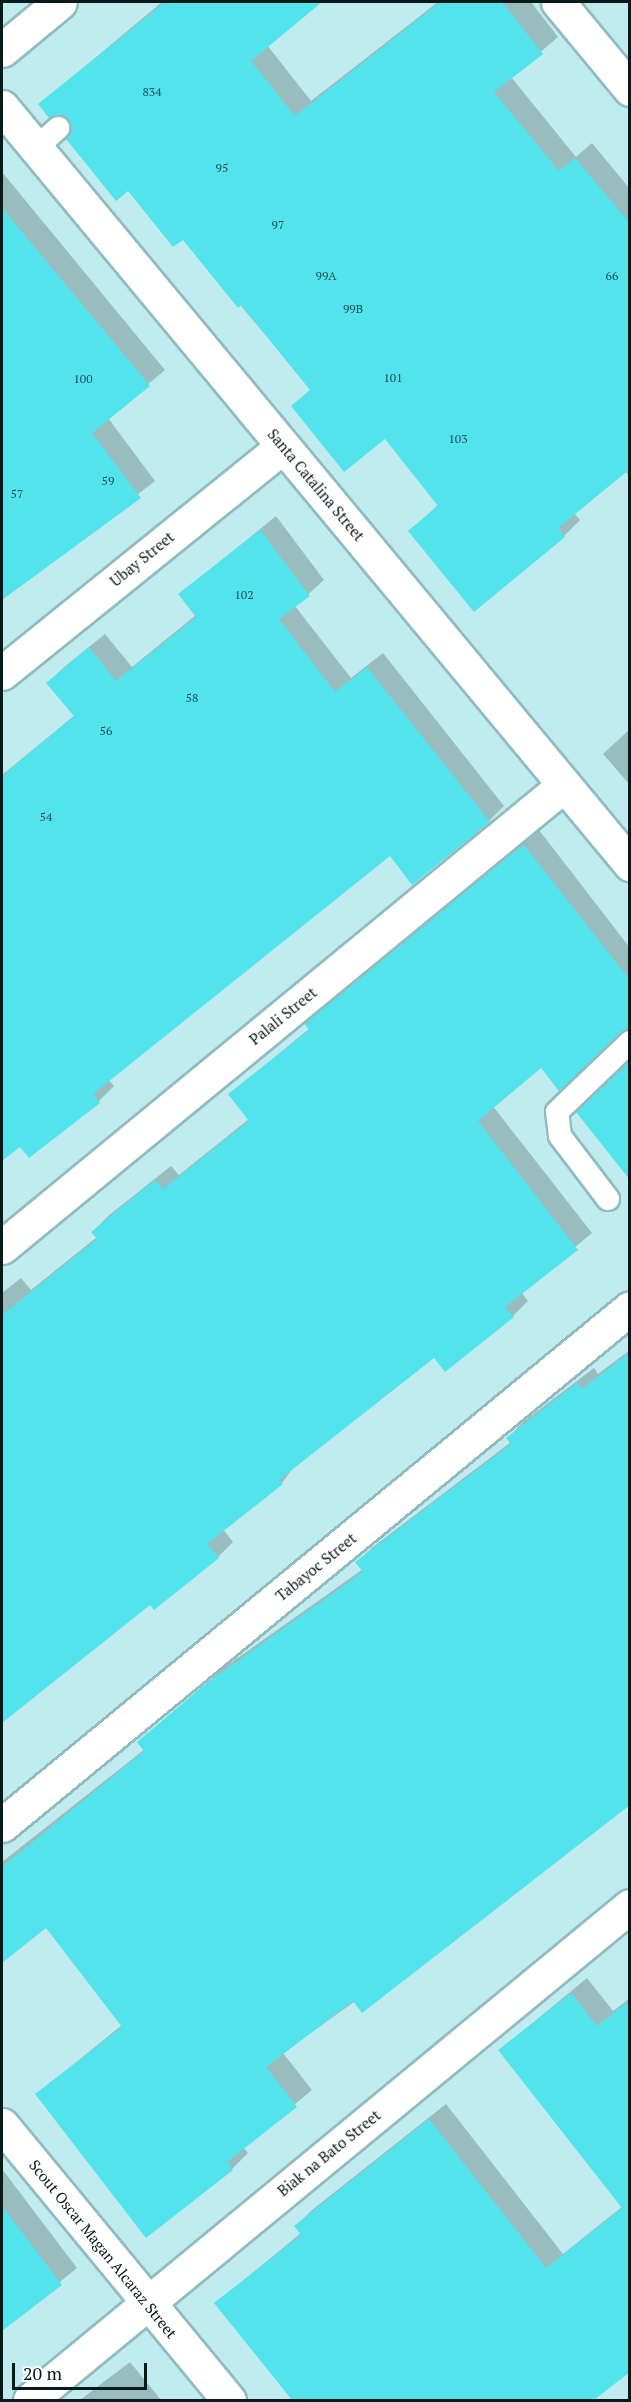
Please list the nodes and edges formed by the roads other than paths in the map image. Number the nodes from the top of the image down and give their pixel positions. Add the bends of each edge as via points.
1 (60, 2) edge
2 (558, 2) edge
3 (2, 50) edge
4 (630, 88) edge
5 (2, 106) edge
6 (283, 446) junction
7 (2, 673) edge
8 (564, 785) junction
9 (630, 864) edge
10 (630, 1042) edge
11 (608, 1199) dead end
12 (2, 1247) edge
13 (630, 1308) edge
14 (2, 1826) edge
15 (630, 1906) edge
16 (2, 2125) edge
17 (146, 2304) junction
18 (30, 2400) edge
19 (229, 2400) edge

1 - 3 street
2 - 4 street
5 - 6 street, Santa Catalina Street via 47,138
6 - 7 street, Ubay Street
6 - 8 street, Santa Catalina Street
8 - 9 street, Santa Catalina Street
8 - 12 street, Palali Street
10 - 11 lane via 556,1112 560,1136
13 - 14 street, Tabayoc Street
15 - 17 street, Biak na Bato Street
16 - 17 street, Scout Oscar Magan Alcaraz Street
17 - 18 street, Biak na Bato Street
17 - 19 street, Scout Oscar Magan Alcaraz Street

